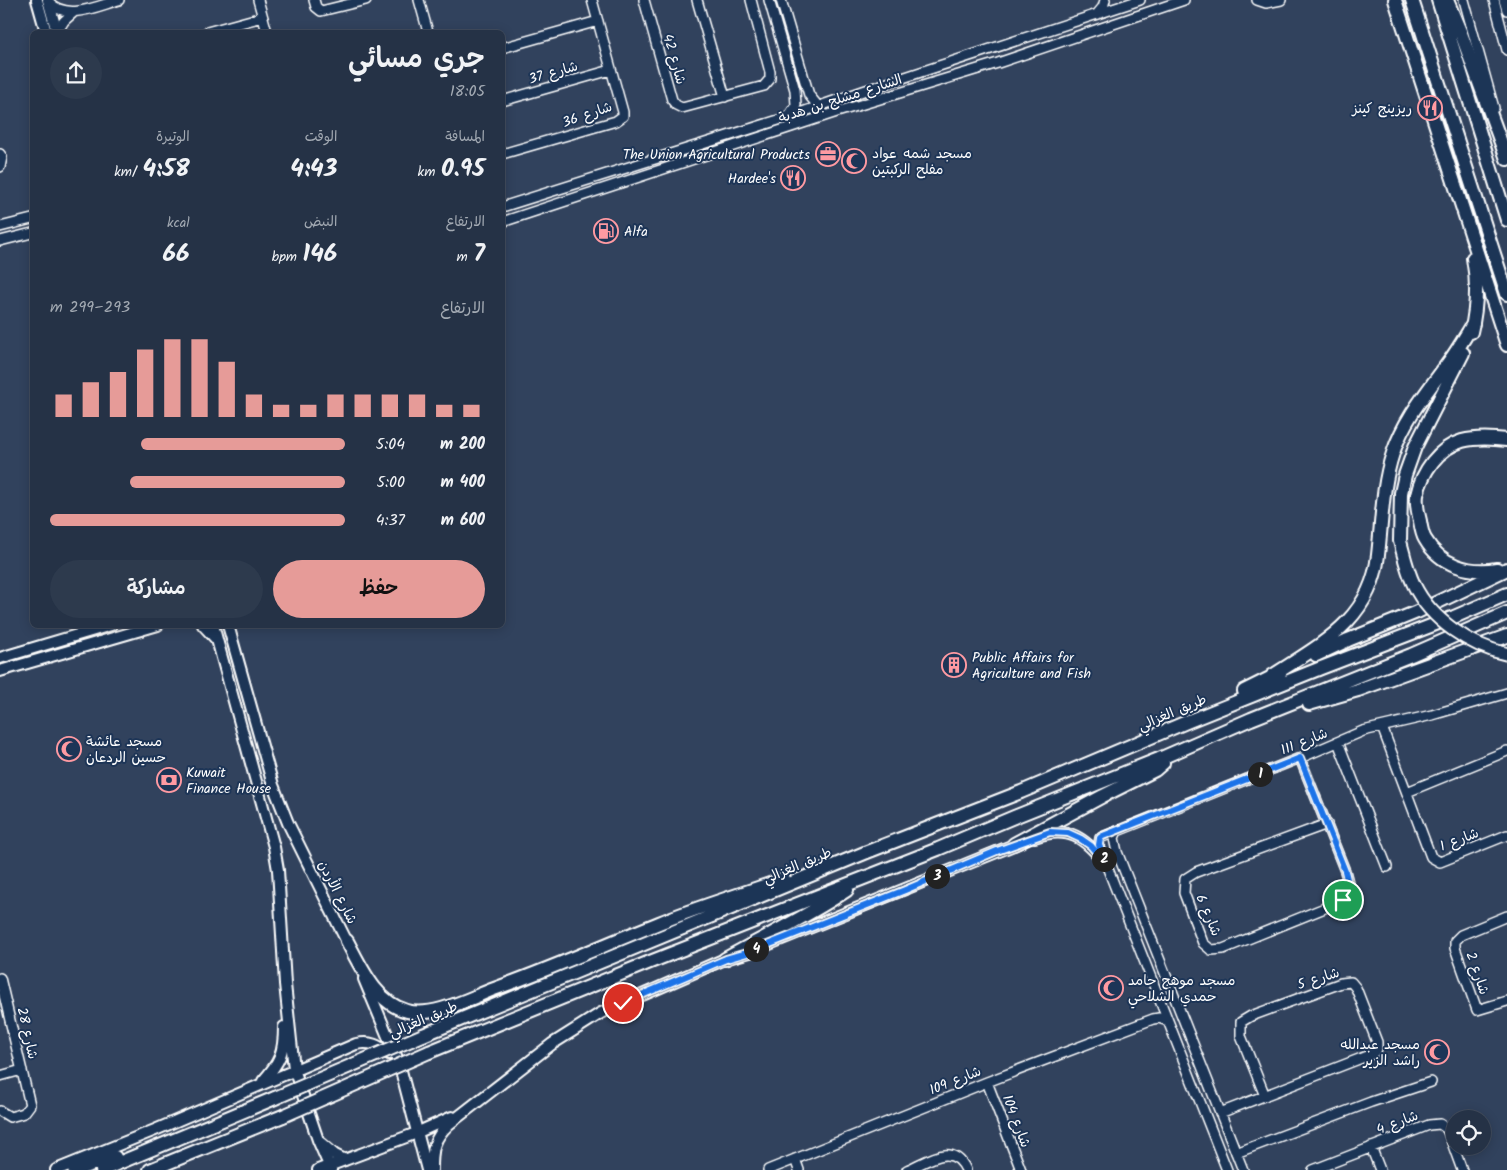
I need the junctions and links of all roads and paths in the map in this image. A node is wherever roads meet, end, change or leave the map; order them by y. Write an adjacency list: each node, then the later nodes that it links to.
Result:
1 (37, 0): 35 (main road)
2 (48, 0): 31 (street); 36 (main road)
3 (119, 0): 28 (street)
4 (258, 0): 33 (street)
5 (314, 0): 6 (street)
6 (366, 0)
7 (419, 0): 40 (street)
8 (592, 0): 34 (street, شارع 36)
9 (644, 0): 47 (street, شارع 42)
10 (697, 0): 47 (street)
11 (751, 0): 47 (street, شارع 42)
12 (769, 0): 52 (street)
13 (781, 0): 51 (street)
14 (1104, 0): 32 (street)
15 (1113, 0): 29 (street)
16 (1140, 0): 29 (street, الشارع مشلح بن هدبة)
17 (1184, 0): 48 (street, الشارع مشلح بن هدبة)
18 (1257, 0): 19 (street)
19 (1280, 0)
20 (1389, 0): 41 (street)
21 (1395, 0): 41 (highway)
22 (1412, 0): 66 (highway)
23 (1438, 0): 60 (highway)
24 (1447, 0): 55 (highway)
25 (1464, 0): 55 (street)
26 (1494, 0): 43 (street)
27 (1504, 0): 30 (street)
28 (97, 3): 31 (street)
29 (1122, 6): 32 (street, الشارع مشلح بن هدبة)
30 (1507, 10)
31 (74, 12): 37 (street)
32 (1098, 13): 45 (street, الشارع مشلح بن هدبة)
33 (262, 17): 38 (street); 39 (street)
34 (598, 21): 42 (street); 44 (street, شارع 36)
35 (45, 30)
36 (56, 30)
37 (58, 30)
38 (217, 30)
39 (266, 30)
40 (427, 30)
41 (1406, 34): 57 (highway)
42 (505, 47)
43 (1507, 50)
44 (611, 70): 49 (street, شارع 37); 53 (street, شارع 36)
45 (886, 84): 46 (street, الشارع مشلح بن هدبة); 48 (street)
46 (863, 91): 50 (street); 51 (street, الشارع مشلح بن هدبة)
47 (724, 97)
48 (888, 97): 50 (street, الشارع مشلح بن هدبة)
49 (505, 100)
50 (868, 104): 61 (street, الشارع مشلح بن هدبة)
51 (818, 106): 52 (street, الشارع مشلح بن هدبة)
52 (788, 117): 58 (street, الشارع مشلح بن هدبة)
53 (505, 153)
54 (0, 154): 56 (street)
55 (1507, 159)
56 (0, 167)
57 (1459, 197): 65 (highway); 67 (highway)
58 (505, 206)
59 (30, 220): 62 (street)
60 (1507, 220)
61 (505, 221)
62 (0, 227)
63 (30, 234): 64 (street)
64 (0, 241)
65 (1485, 278): 68 (highway); 69 (highway)
66 (1507, 294)
67 (1473, 324): 83 (highway, bridge); 86 (highway)
68 (1507, 334)
69 (1507, 345)
70 (1507, 440): 71 (highway)
71 (1507, 569): 86 (highway)
72 (1507, 594): 90 (highway, طريق الغزالي)
73 (1507, 613): 89 (highway)
74 (102, 628): 84 (main road)
75 (118, 628): 81 (main road)
76 (148, 628): 81 (main road)
77 (205, 628): 82 (main road)
78 (214, 628): 82 (main road)
79 (229, 628): 92 (main road, شارع الأردن)
80 (1507, 636): 89 (highway)
81 (115, 638): 85 (main road)
82 (217, 640): 88 (main road)
83 (1507, 654)
84 (0, 658)
85 (0, 671)
86 (1272, 676): 90 (highway)
87 (1507, 693): 91 (street, شارع 111)
88 (237, 710): 92 (main road); 112 (main road)
89 (1251, 720): 95 (highway)
90 (1190, 721): 102 (highway, طريق الغزالي)
91 (1382, 727): 93 (street, شارع 111); 97 (street, شارع 1)
92 (261, 742): 109 (main road, شارع الأردن)
93 (1338, 742): 96 (street, شارع 111); 104 (street)
94 (1507, 751): 97 (street)
95 (1177, 752): 101 (highway); 105 (highway)
96 (1300, 758): 98 (street, شارع 6); 99 (street, شارع 111)
97 (1407, 792): 100 (street, شارع 1)
98 (1327, 824): 98 (street, شارع 6)
99 (1117, 831): 103 (street, شارع 111); 106 (street)
100 (1507, 835)
101 (1014, 844): 103 (main road); 110 (main road)
102 (867, 852): 109 (highway); 130 (highway, طريق الغزالي, bridge)
103 (1106, 864): 107 (street)
104 (1387, 867)
105 (864, 878): 110 (highway); 142 (highway, bridge)
106 (1131, 887): 107 (street); 129 (street)
107 (1117, 892): 115 (street)
108 (1507, 916): 113 (street, شارع 2)
109 (347, 941): 118 (main road, شارع الأردن)
110 (726, 959): 127 (main road)
111 (0, 978): 114 (street, شارع 28)
112 (285, 984): 119 (main road); 124 (main road)
113 (1507, 1001)
114 (3, 1003): 120 (street, شارع 28)
115 (1162, 1005): 116 (street); 117 (street)
116 (1153, 1019): 117 (street, شارع 109); 122 (street, شارع 109)
117 (1168, 1020): 150 (street)
118 (399, 1063): 119 (main road); 128 (main road, شارع الأردن)
119 (294, 1069): 124 (main road); 132 (main road)
120 (22, 1070): 121 (street, شارع 28); 126 (street, شارع 28)
121 (0, 1076)
122 (987, 1082): 136 (street, شارع 109); 149 (street, شارع 104)
123 (1432, 1082): 135 (street)
124 (248, 1090): 139 (main road)
125 (1265, 1096): 125 (street, شارع 5); 129 (street, شارع 5)
126 (0, 1111)
127 (466, 1111): 131 (main road); 144 (main road)
128 (412, 1112): 131 (main road, شارع الأردن); 133 (main road)
129 (1220, 1113): 135 (street)
130 (214, 1124): 140 (highway); 141 (highway, طريق الغزالي)
131 (418, 1132): 133 (main road); 143 (main road, شارع الأردن)
132 (318, 1140): 137 (main road); 138 (main road)
133 (380, 1147): 137 (main road)
134 (1371, 1147): 152 (street, شارع 4); 153 (street, شارع 4); 154 (street, شارع 4)
135 (1236, 1153): 151 (street)
136 (795, 1159): 145 (street, شارع 109); 146 (street)
137 (345, 1160): 138 (main road)
138 (326, 1169)
139 (56, 1170)
140 (74, 1170)
141 (102, 1170)
142 (150, 1170)
143 (427, 1170)
144 (432, 1170)
145 (768, 1170)
146 (799, 1170)
147 (907, 1170): 148 (street)
148 (966, 1170)
149 (1021, 1170)
150 (1227, 1170)
151 (1243, 1170)
152 (1313, 1170)
153 (1380, 1170)
154 (1462, 1170)

